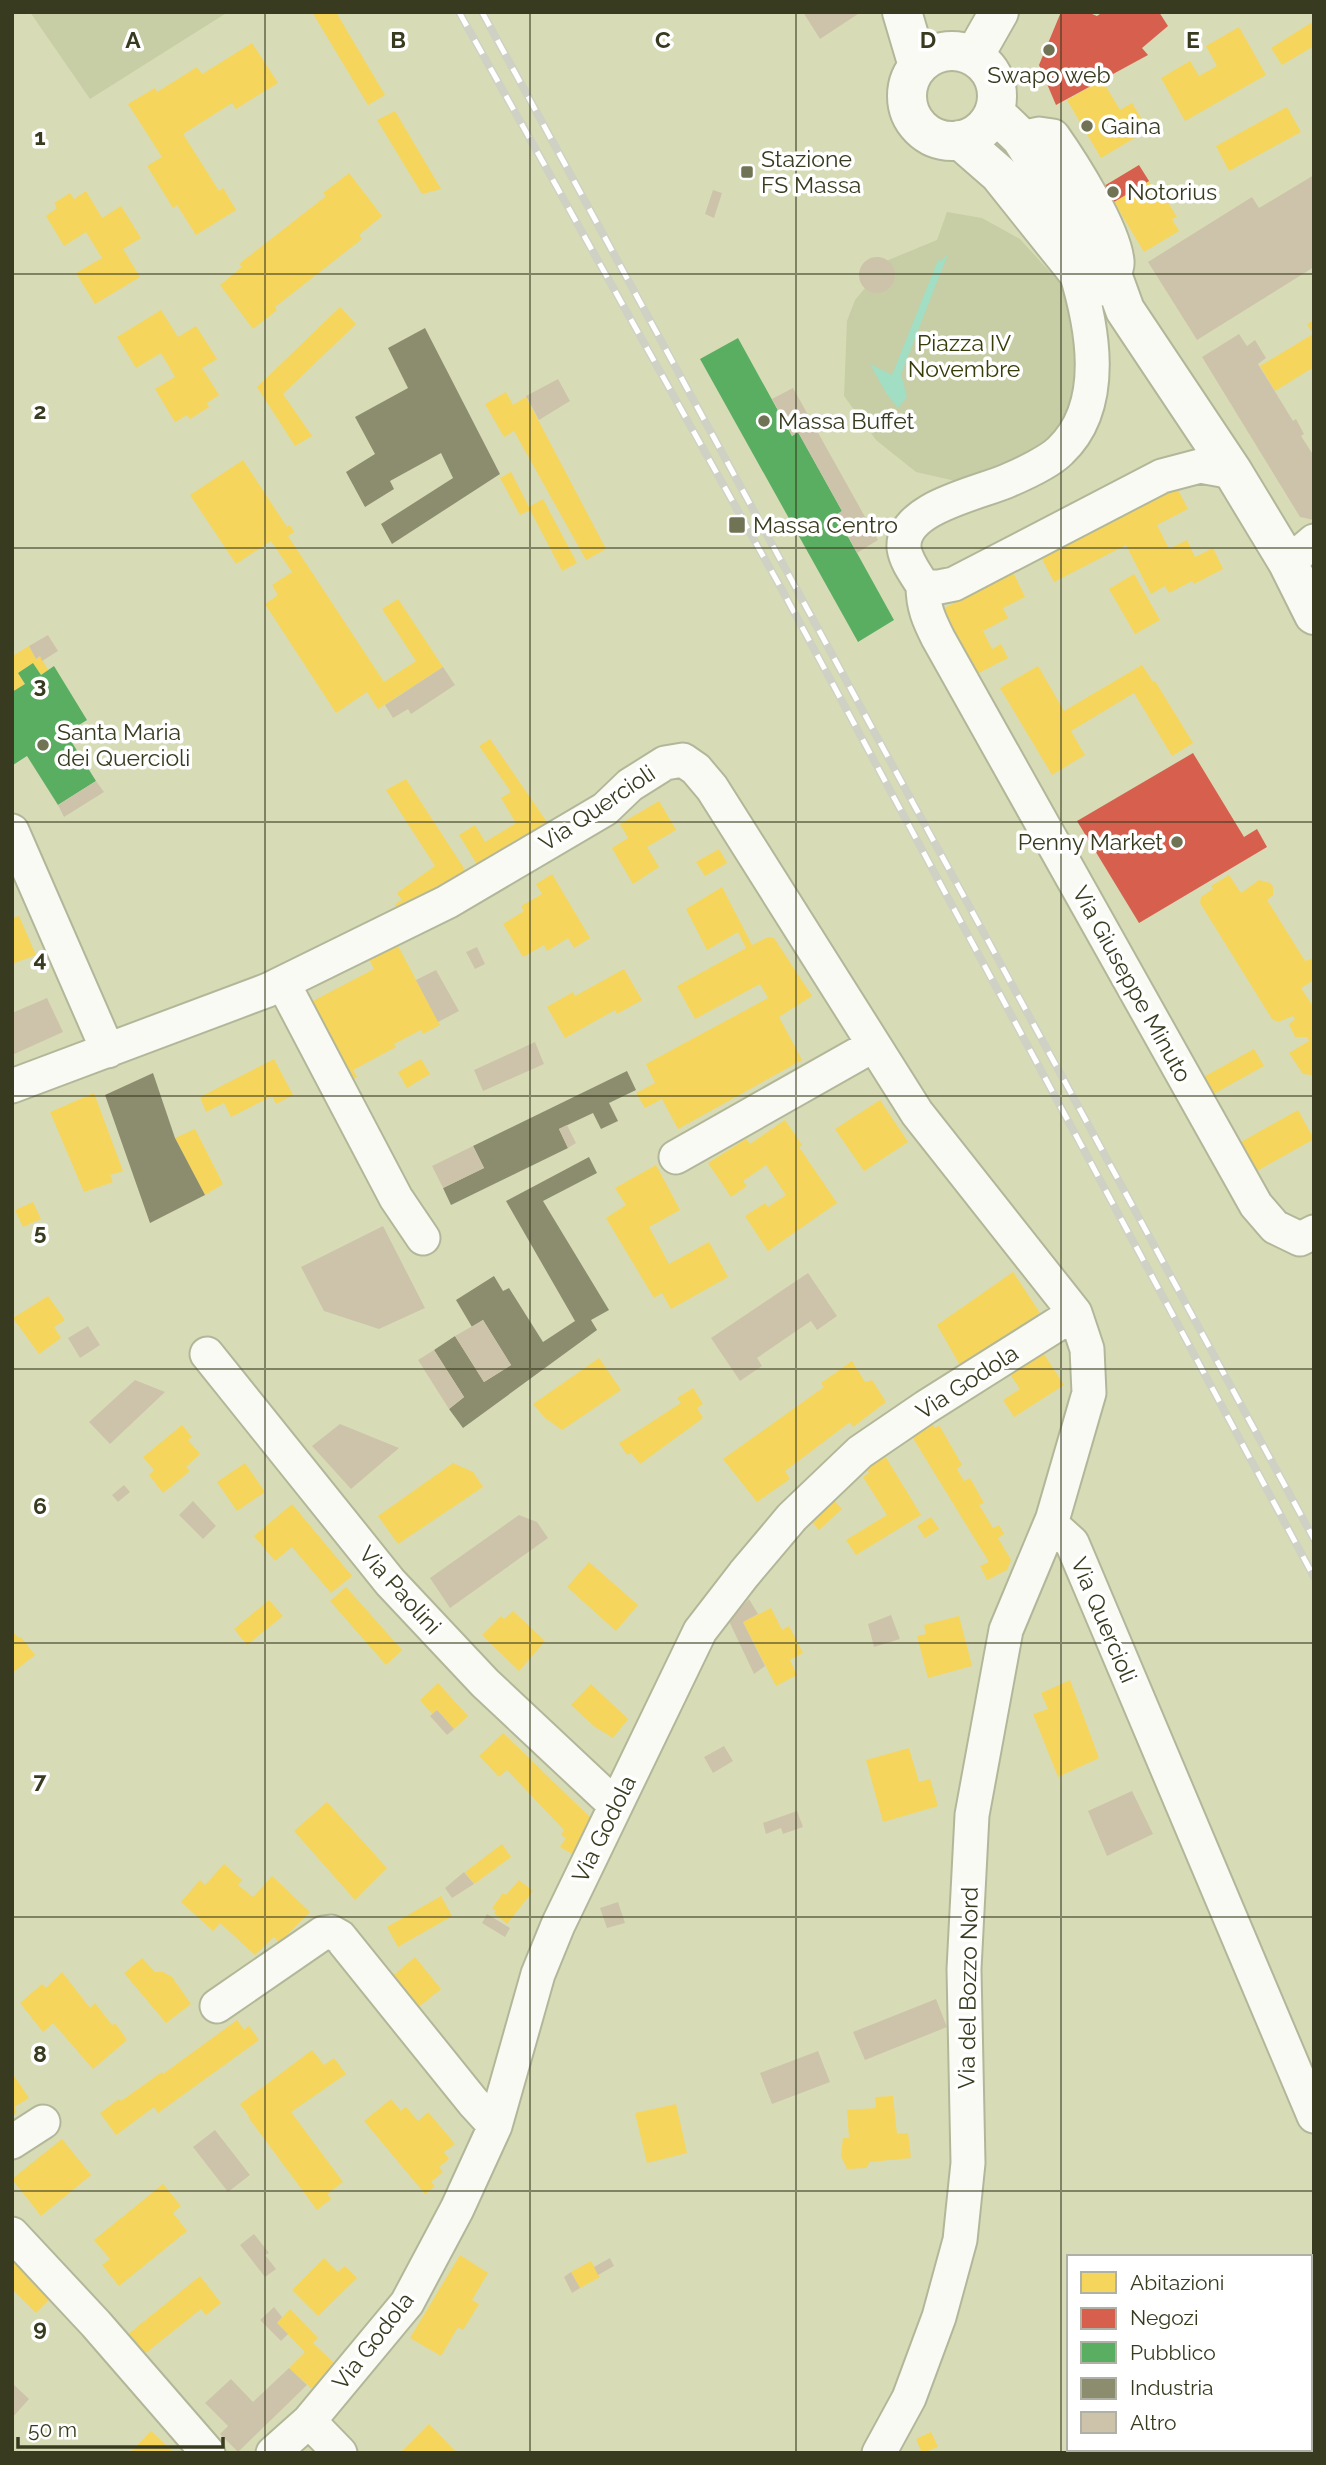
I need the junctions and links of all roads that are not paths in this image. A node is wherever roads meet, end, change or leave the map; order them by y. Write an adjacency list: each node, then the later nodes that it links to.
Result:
1 (902, 12): 4 (main road)
2 (999, 12): 3 (main road)
3 (974, 56): 4 (main road); 5 (main road)
4 (919, 66): 6 (main road)
5 (995, 112): 6 (main road); 8 (main road)
6 (960, 140): 7 (main road)
7 (1075, 269): 8 (main road); 11 (street, Via Giuseppe Minuto)
8 (1119, 294): 9 (main road)
9 (1233, 472): 10 (main road); 11 (street)
10 (1301, 552): 12 (main road)
11 (923, 586): 19 (street, Via Giuseppe Minuto)
12 (1314, 615)
13 (12, 831): 16 (street)
14 (283, 983): 15 (street, Via Quercioli); 16 (street, Via Quercioli); 20 (street)
15 (874, 1045): 18 (street); 21 (street, Via Quercioli)
16 (108, 1051): 17 (street, Via Quercioli)
17 (12, 1086)
18 (676, 1157)
19 (1307, 1235)
20 (423, 1238)
21 (1075, 1312): 23 (street, Via Quercioli); 24 (street, Via Godola)
22 (207, 1354): 24 (street, Via Paolini)
23 (1052, 1520): 26 (street, Via Quercioli); 35 (street, Via del Bozzo Nord)
24 (615, 1805): 28 (street, Via Godola)
25 (217, 2007): 28 (street)
26 (1314, 2116)
27 (43, 2122): 29 (street)
28 (495, 2126): 31 (street, Via Godola)
29 (12, 2142)
30 (12, 2234): 32 (street)
31 (309, 2421): 33 (street, Via Godola); 34 (street)
32 (208, 2453)
33 (274, 2453)
34 (340, 2453)
35 (879, 2453)

